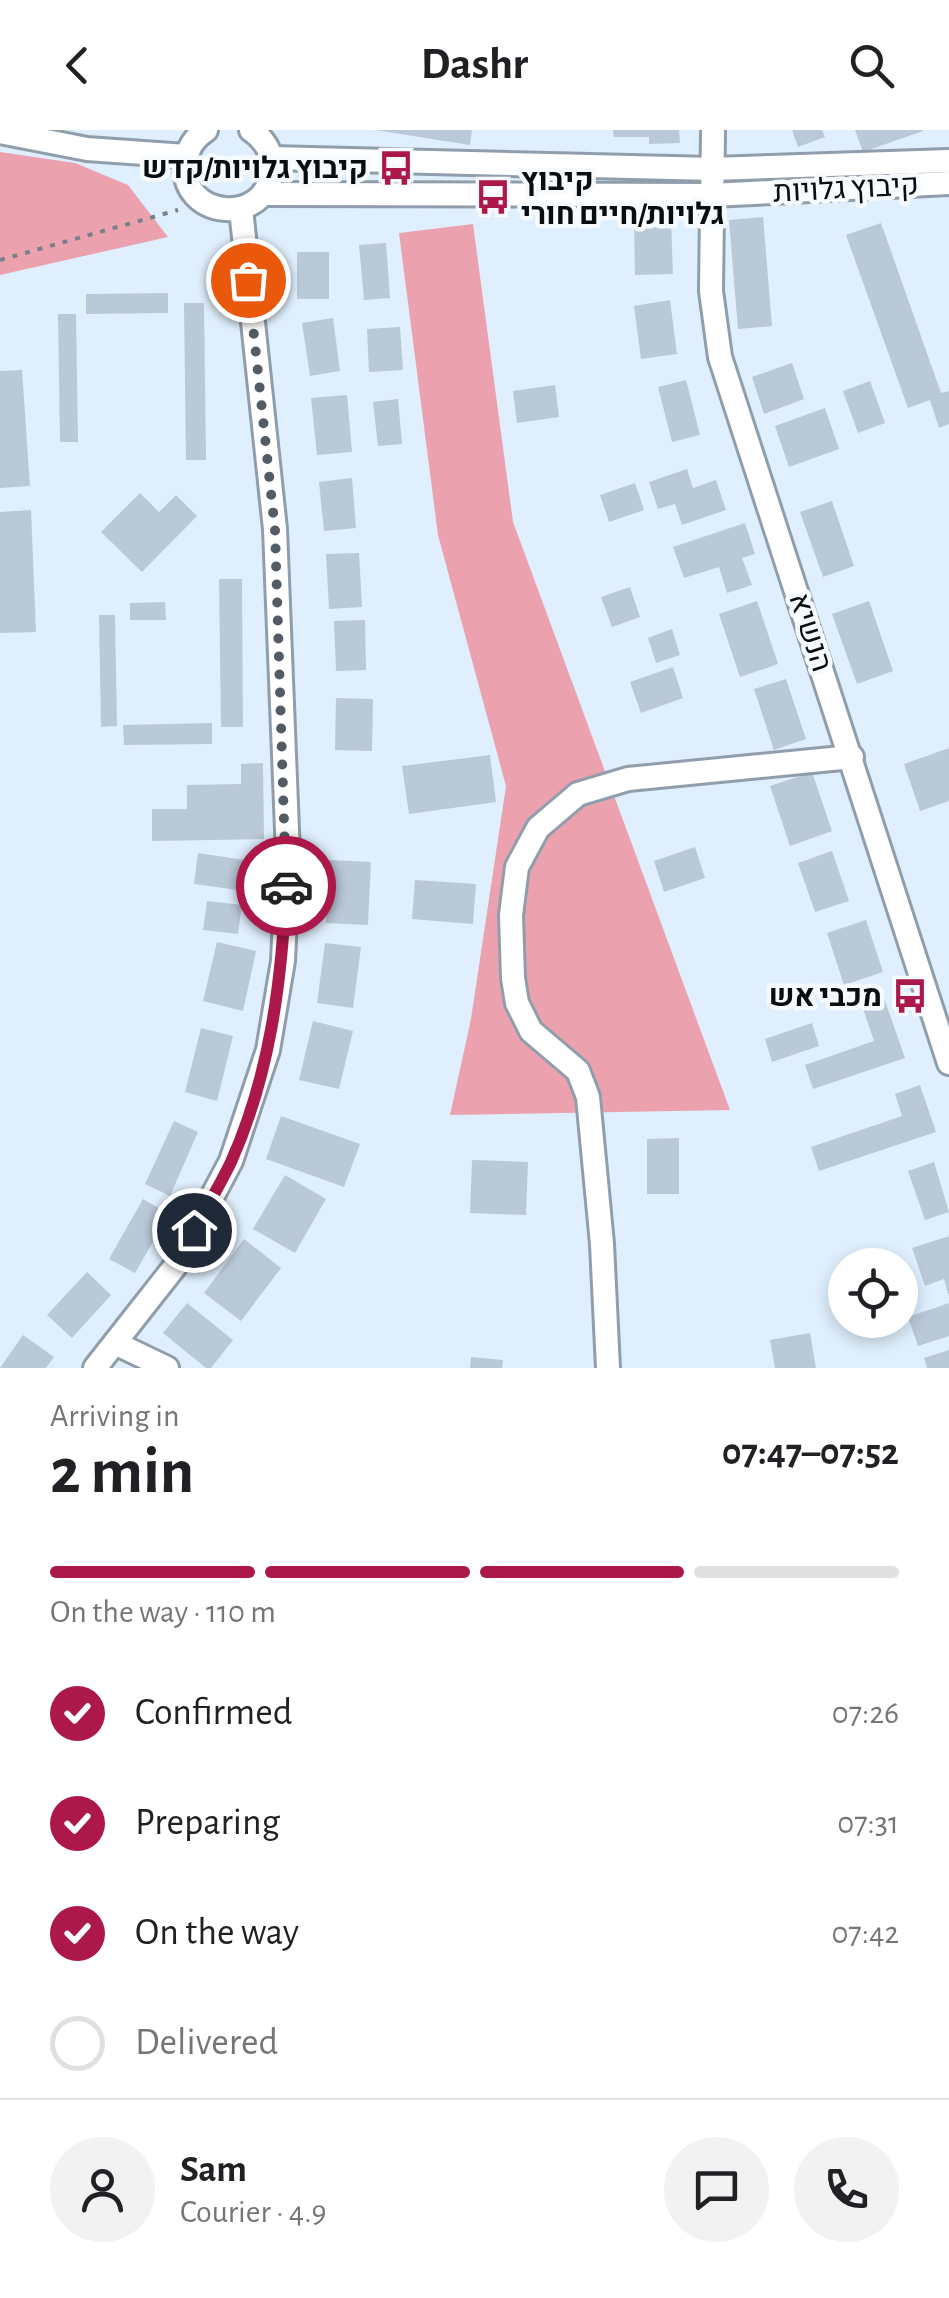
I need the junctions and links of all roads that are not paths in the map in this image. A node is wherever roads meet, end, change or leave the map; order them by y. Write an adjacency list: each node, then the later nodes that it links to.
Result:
1 (206, 130): 5 (street)
2 (250, 130): 6 (street)
3 (713, 130): 8 (street, הנשיא)
4 (0, 132): 5 (street)
5 (186, 156): 12 (street)
6 (271, 158): 8 (street, קיבוץ גלויות); 10 (street)
7 (949, 161): 8 (street, קיבוץ גלויות)
8 (712, 169): 11 (street, הנשיא)
9 (949, 183): 11 (street, קיבוץ גלויות)
10 (263, 194): 11 (street, קיבוץ גלויות); 12 (street)
11 (712, 195): 13 (street, הנשיא)
12 (241, 209): 15 (street)
13 (852, 756): 14 (street, הנשיא); 18 (street)
14 (949, 1063)
15 (114, 1343): 16 (street); 17 (street)
16 (95, 1368)
17 (167, 1368)
18 (608, 1368)

